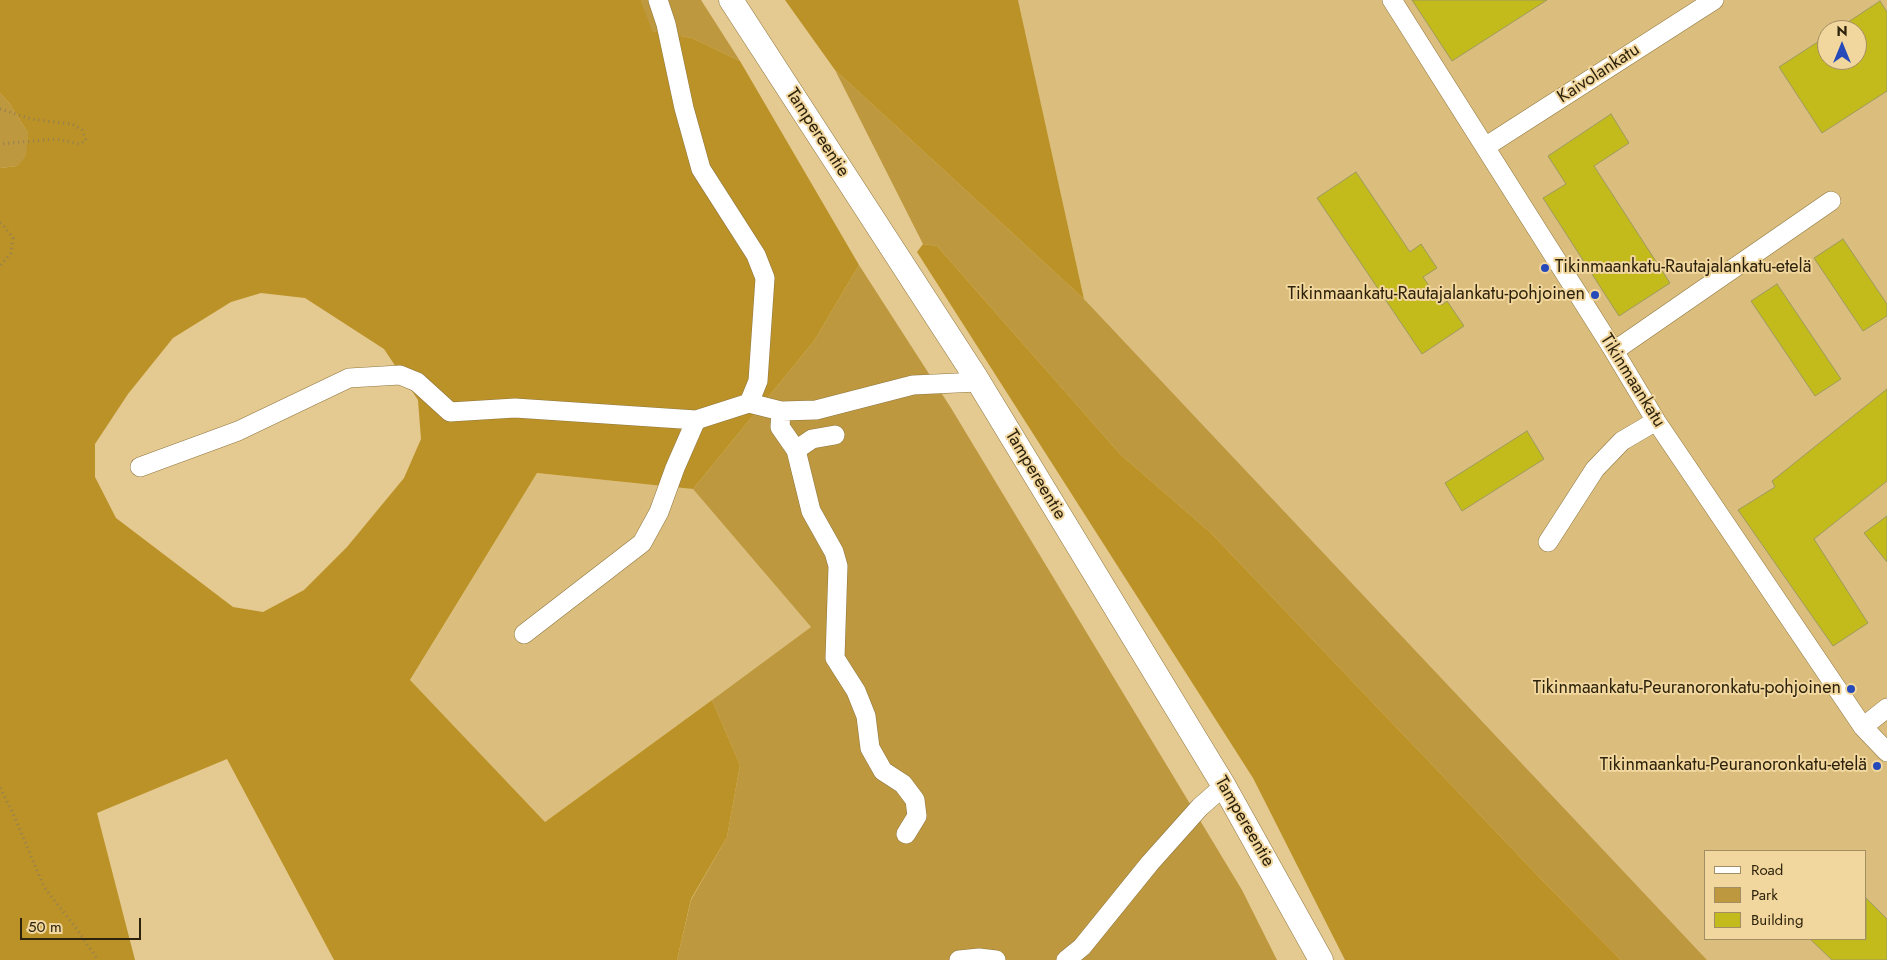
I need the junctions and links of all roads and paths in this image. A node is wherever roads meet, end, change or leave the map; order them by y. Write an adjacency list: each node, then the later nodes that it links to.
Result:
1 (658, 0): 13 (street)
2 (731, 0): 12 (main road, Tampereentie)
3 (1392, 0): 7 (street, Tikinmaankatu)
4 (1714, 0): 7 (street, Kaivolankatu)
5 (0, 109): 6 (path)
6 (0, 144)
7 (1485, 148): 11 (street, Tikinmaankatu)
8 (1831, 201): 11 (street)
9 (0, 223): 10 (path)
10 (0, 266)
11 (1614, 351): 16 (street, Tikinmaankatu)
12 (978, 382): 14 (street); 25 (main road, Tampereentie)
13 (749, 403): 14 (street); 15 (street)
14 (781, 411): 18 (street)
15 (696, 420): 19 (street); 21 (street)
16 (1656, 421): 20 (street); 23 (street, Tikinmaankatu)
17 (835, 435): 18 (street)
18 (796, 450): 27 (street)
19 (140, 467)
20 (1548, 542)
21 (524, 634)
22 (1887, 708): 23 (street)
23 (1863, 727): 24 (street, Tikinmaankatu)
24 (1887, 752)
25 (1224, 786): 31 (street); 32 (main road, Tampereentie)
26 (0, 788): 28 (path)
27 (906, 834)
28 (98, 960)
29 (958, 960): 30 (street)
30 (996, 960)
31 (1066, 960)
32 (1321, 960)

